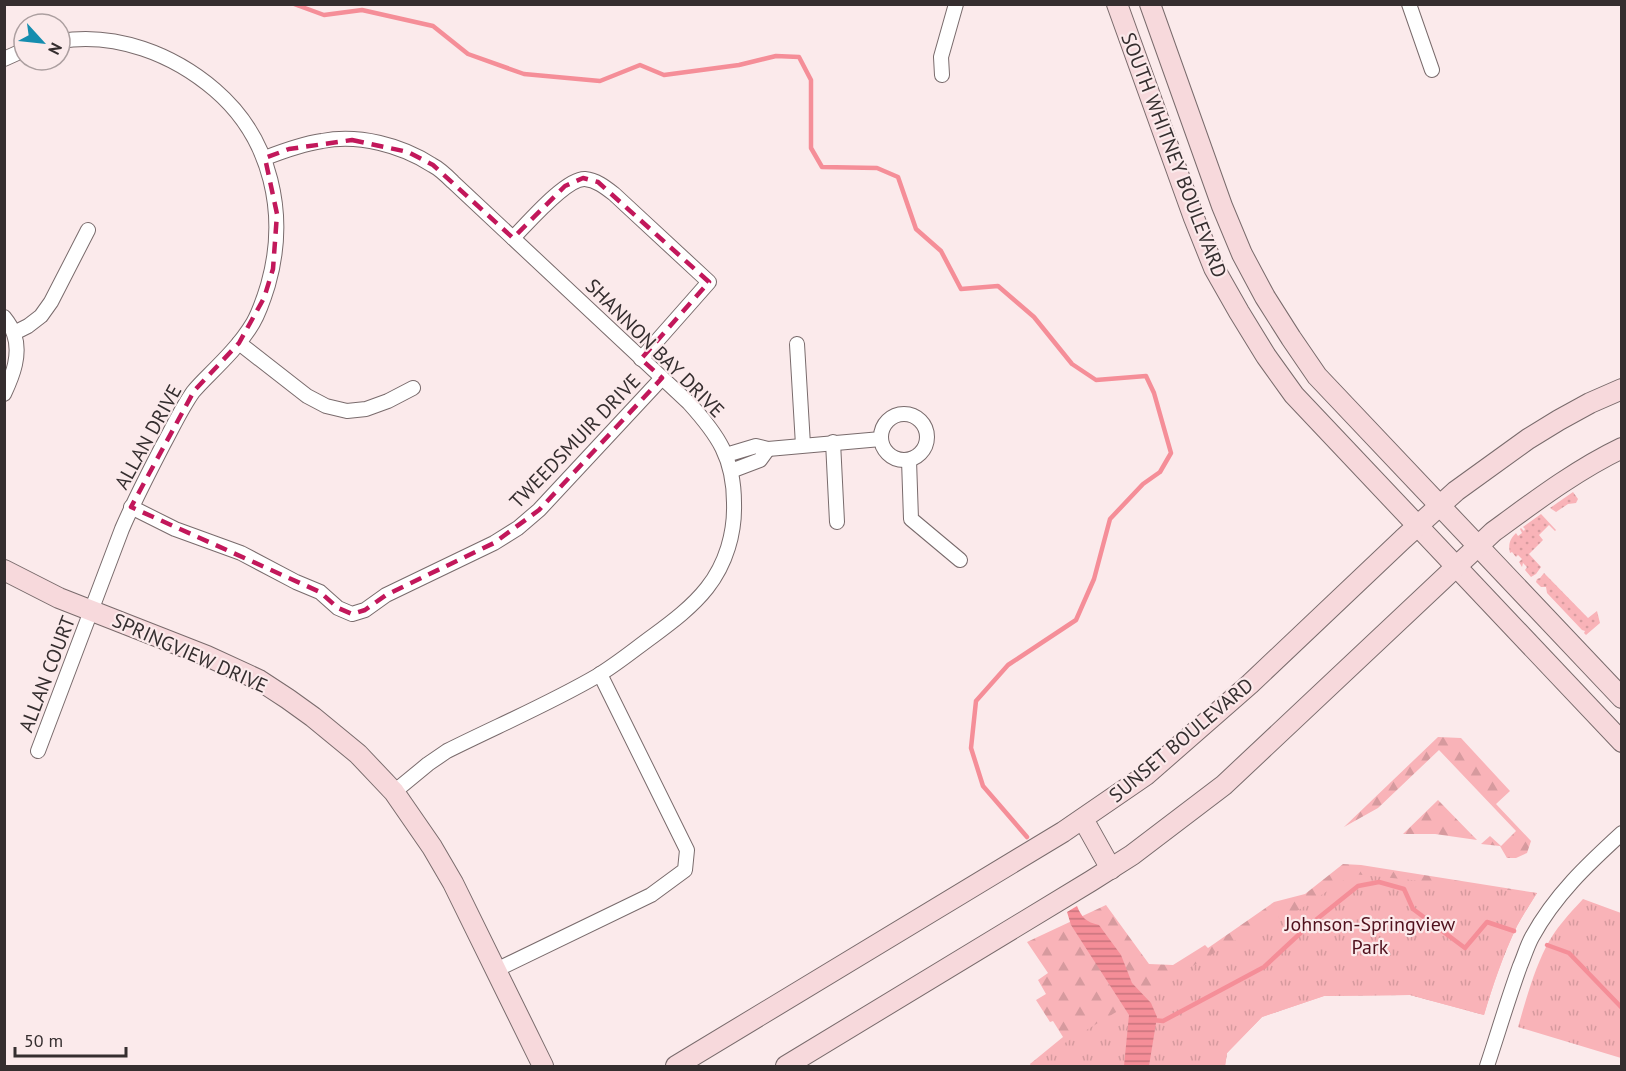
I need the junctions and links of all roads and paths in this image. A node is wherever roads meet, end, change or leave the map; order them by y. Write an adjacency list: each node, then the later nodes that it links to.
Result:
1 (956, 4): 7 (street)
2 (1117, 4): 31 (street, SOUTH WHITNEY BOULEVARD)
3 (1150, 4): 28 (street, SOUTH WHITNEY BOULEVARD)
4 (1408, 4): 6 (street)
5 (72, 39): 8 (street, ALLAN DRIVE)
6 (1432, 70)
7 (942, 75)
8 (265, 158): 10 (street, SHANNON BAY DRIVE); 13 (street, ALLAN DRIVE)
9 (88, 230): 12 (street)
10 (513, 238): 15 (street, SHANNON BAY DRIVE); 15 (street)
11 (4, 317): 12 (street)
12 (14, 333): 19 (street)
13 (239, 343): 17 (street); 29 (street, ALLAN DRIVE)
14 (797, 344): 22 (street)
15 (642, 359): 16 (street, SHANNON BAY DRIVE)
16 (662, 378): 25 (street, SHANNON BAY DRIVE); 29 (street, TWEEDSMUIR DRIVE)
17 (412, 388)
18 (1622, 389): 28 (street, SUNSET BOULEVARD)
19 (4, 394)
20 (881, 439): 21 (street); 26 (street); 26 (street)
21 (833, 442): 22 (street); 30 (street)
22 (803, 445): 24 (street)
23 (1622, 448): 32 (street)
24 (768, 449): 25 (street); 27 (street)
25 (726, 455): 27 (street, SHANNON BAY DRIVE)
26 (909, 460): 33 (street)
27 (730, 471): 37 (street, SHANNON BAY DRIVE)
28 (1440, 505): 31 (street, SUNSET BOULEVARD); 32 (street, SOUTH WHITNEY BOULEVARD)
29 (131, 507): 36 (street, ALLAN DRIVE)
30 (837, 522)
31 (1417, 526): 34 (street, SOUTH WHITNEY BOULEVARD); 42 (street, SUNSET BOULEVARD)
32 (1478, 546): 34 (street); 38 (street, SOUTH WHITNEY BOULEVARD)
33 (960, 560)
34 (1456, 566): 39 (street, SOUTH WHITNEY BOULEVARD); 44 (street)
35 (4, 570): 36 (street, SPRINGVIEW DRIVE)
36 (92, 611): 40 (street, ALLAN COURT); 41 (street, SPRINGVIEW DRIVE)
37 (600, 674): 41 (street, SHANNON BAY DRIVE); 45 (street)
38 (1622, 698)
39 (1622, 742)
40 (38, 751)
41 (394, 792): 45 (street, SPRINGVIEW DRIVE)
42 (1083, 819): 44 (street); 47 (street, SUNSET BOULEVARD)
43 (1622, 833): 49 (street)
44 (1111, 868): 48 (street)
45 (496, 970): 46 (street, SPRINGVIEW DRIVE)
46 (543, 1066)
47 (676, 1066)
48 (786, 1066)
49 (1487, 1066)

